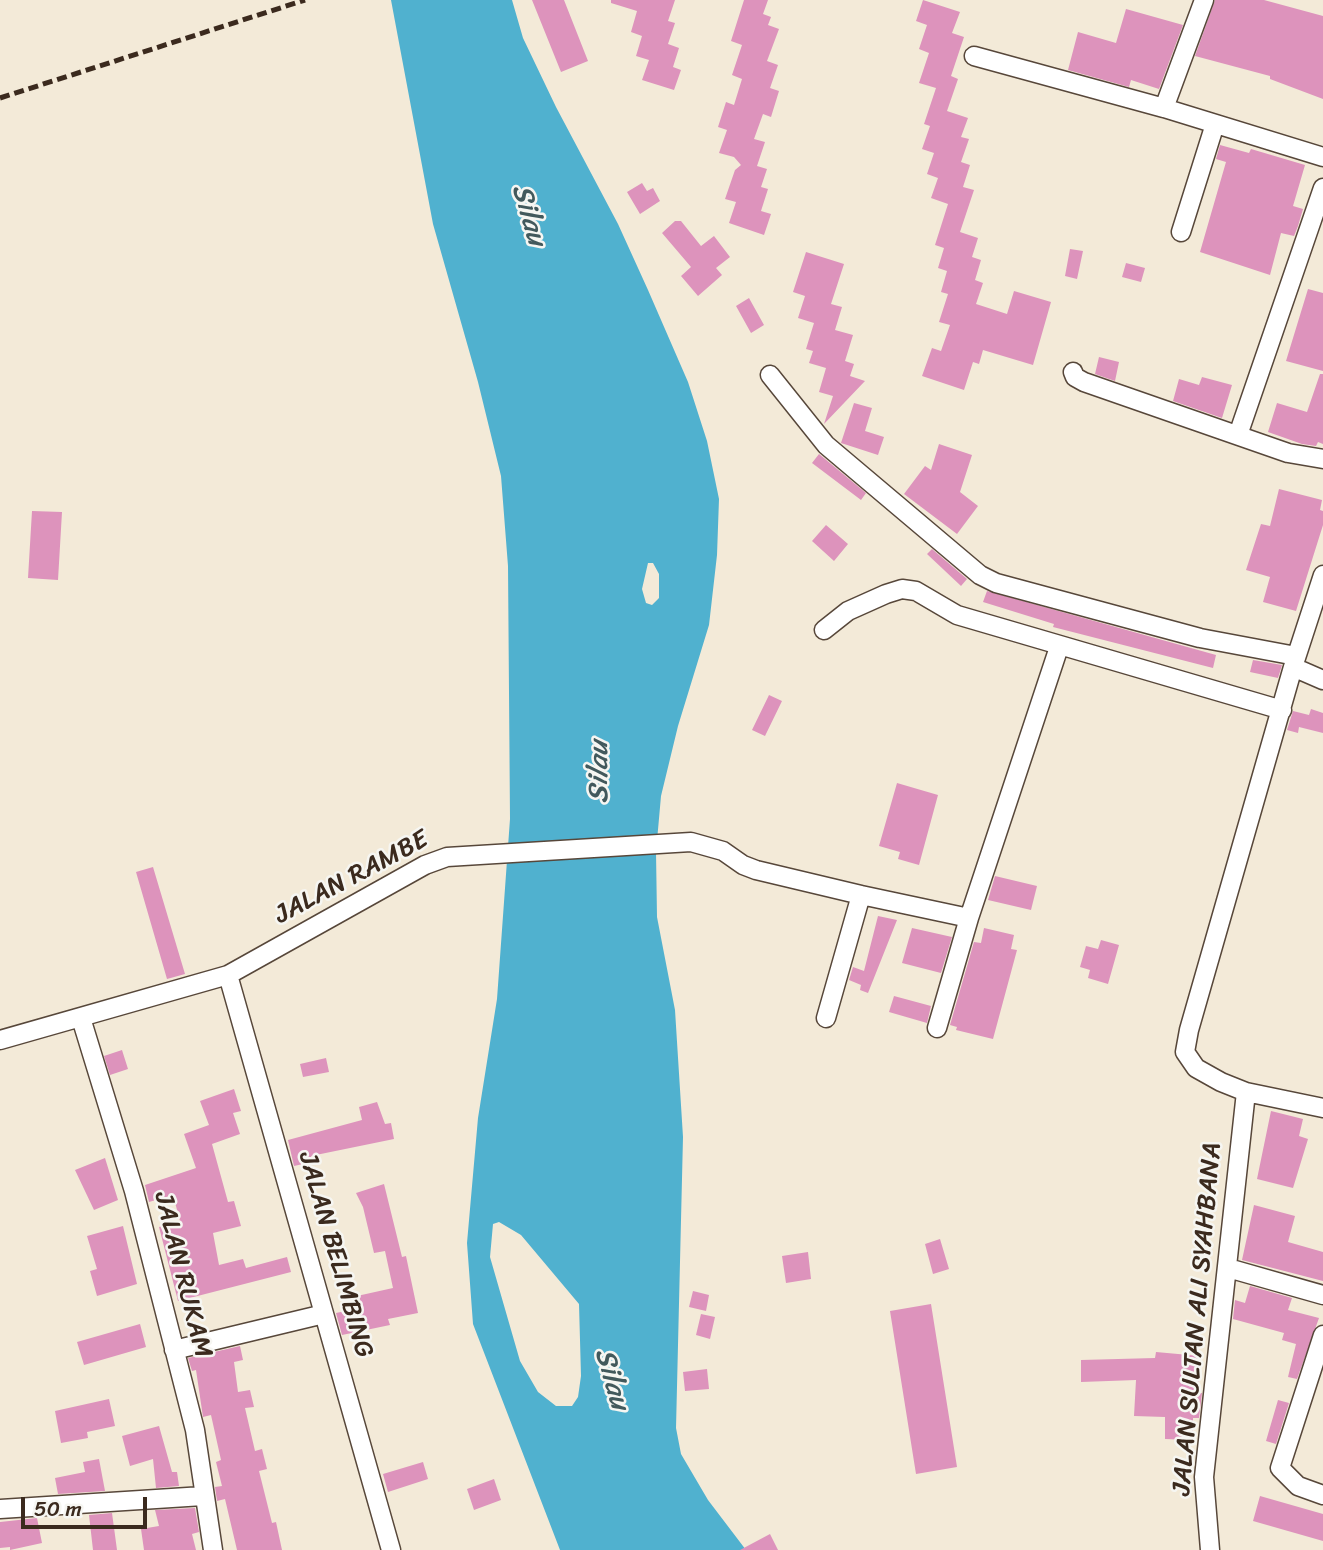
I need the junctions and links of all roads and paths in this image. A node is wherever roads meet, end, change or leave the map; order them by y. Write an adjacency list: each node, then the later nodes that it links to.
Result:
1 (1204, 0): 3 (street)
2 (974, 56): 3 (street)
3 (1164, 108): 4 (street)
4 (1215, 124): 5 (street); 7 (street)
5 (1323, 157)
6 (1323, 188): 10 (street)
7 (1181, 232)
8 (1073, 372): 10 (street)
9 (770, 375): 15 (street)
10 (1237, 435): 11 (street)
11 (1323, 459)
12 (1323, 575): 15 (street)
13 (824, 631): 14 (street)
14 (1059, 647): 17 (street); 19 (street)
15 (1295, 661): 16 (street); 17 (street)
16 (1323, 680)
17 (1282, 710): 25 (street)
18 (861, 895): 19 (street, JALAN RAMBE); 20 (street, JALAN RAMBE); 22 (street)
19 (970, 918): 23 (street)
20 (228, 975): 21 (street, JALAN RAMBE); 29 (street, JALAN BELIMBING)
21 (81, 1017): 24 (street, JALAN RAMBE); 31 (street, JALAN RUKAM)
22 (826, 1018)
23 (937, 1028)
24 (0, 1040)
25 (1246, 1092): 26 (street); 27 (street, JALAN SULTAN ALI SYAHBANA)
26 (1323, 1108)
27 (1228, 1268): 28 (street); 37 (street, JALAN SULTAN ALI SYAHBANA)
28 (1323, 1295)
29 (324, 1314): 31 (street); 36 (street, JALAN BELIMBING)
30 (1323, 1335): 32 (street)
31 (174, 1350): 33 (street, JALAN RUKAM)
32 (1323, 1495)
33 (203, 1496): 34 (street); 35 (street, JALAN RUKAM)
34 (0, 1510)
35 (213, 1550)
36 (391, 1550)
37 (1210, 1550)

